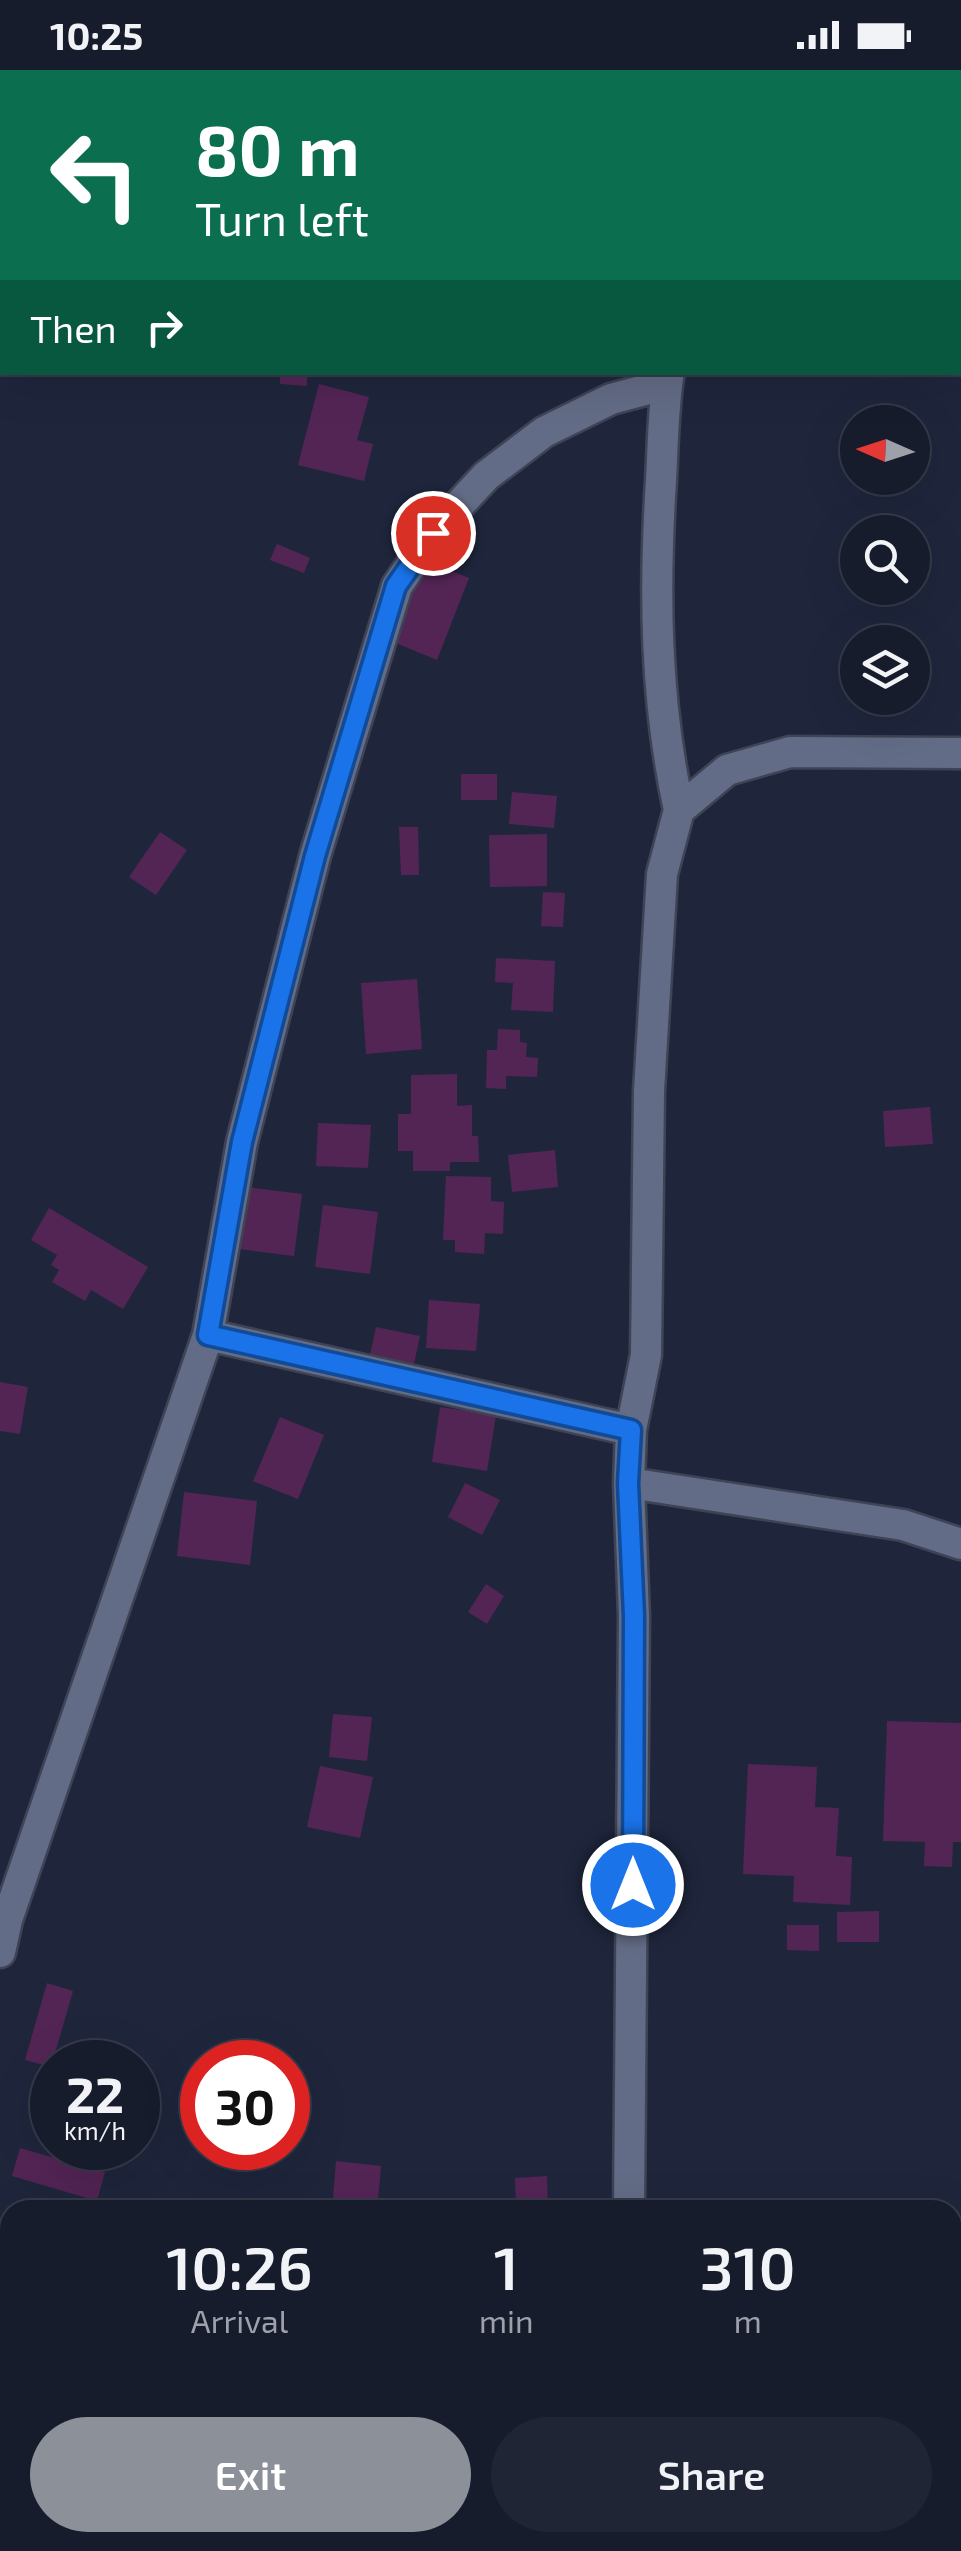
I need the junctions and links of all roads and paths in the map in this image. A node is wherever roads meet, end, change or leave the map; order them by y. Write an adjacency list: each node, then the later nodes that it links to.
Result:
1 (668, 378): 3 (street); 4 (street)
2 (961, 753): 3 (street)
3 (679, 810): 5 (street)
4 (208, 1335): 5 (street); 8 (street)
5 (631, 1430): 6 (street)
6 (628, 1483): 7 (street); 9 (street)
7 (961, 1544)
8 (0, 1952)
9 (629, 2200)

